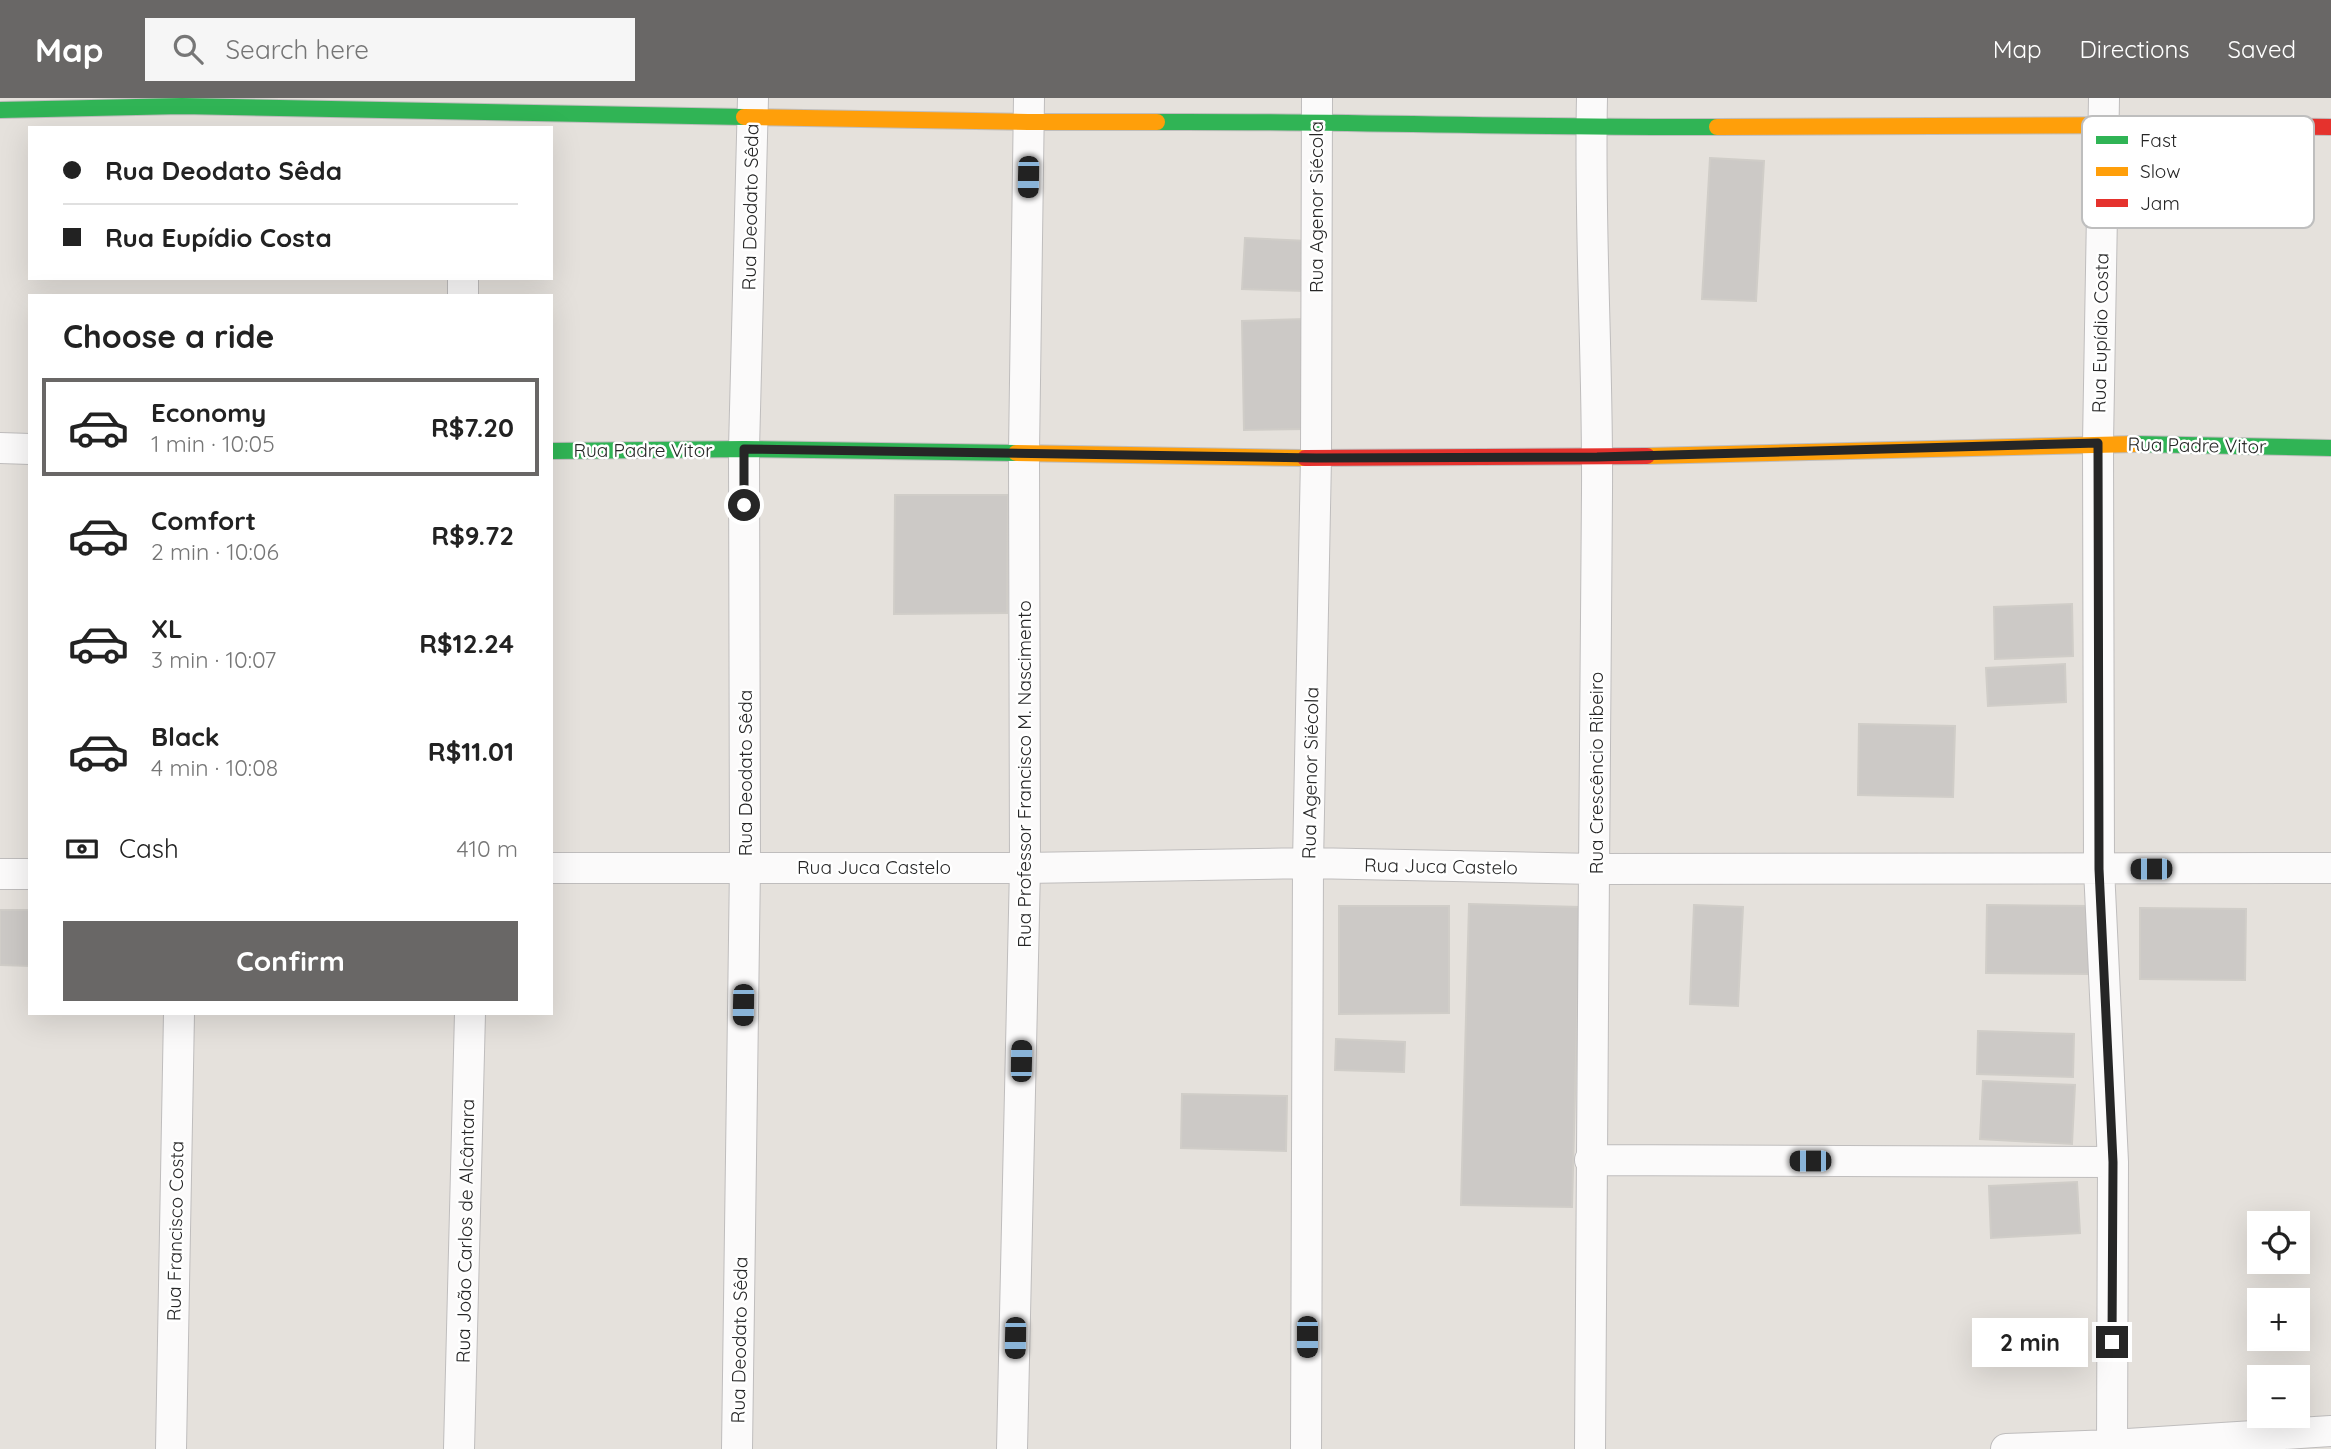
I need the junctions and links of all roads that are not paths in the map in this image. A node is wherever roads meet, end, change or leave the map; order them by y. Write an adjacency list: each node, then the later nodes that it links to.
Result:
1 (1592, 98): 10 (street, Rua Crescêncio Ribeiro)
2 (182, 102): 4 (main road); 8 (main road)
3 (752, 108): 5 (main road); 8 (main road); 15 (street, Rua Deodato Sêda)
4 (0, 110)
5 (1029, 110): 6 (main road); 18 (street, Rua Professor Francisco M. Nascimento)
6 (1317, 110): 10 (main road); 20 (street, Rua Agenor Siécola)
7 (2104, 111): 9 (main road); 10 (main road)
8 (463, 112)
9 (2175, 116)
10 (1591, 128): 19 (street, Rua Crescêncio Ribeiro)
11 (2102, 228): 12 (street, Rua Eupídio Costa)
12 (2098, 443): 16 (main road, Rua Padre Vitor); 19 (main road, Rua Padre Vitor); 27 (street, Rua Eupídio Costa)
13 (0, 448): 14 (street)
14 (28, 449)
15 (744, 449): 17 (main road, Rua Padre Vitor); 18 (main road, Rua Padre Vitor); 22 (street, Rua Deodato Sêda)
16 (2331, 449)
17 (553, 451)
18 (1024, 453): 20 (main road, Rua Padre Vitor); 23 (street, Rua Professor Francisco M. Nascimento)
19 (1597, 457): 20 (main road, Rua Padre Vitor); 26 (street, Rua Crescêncio Ribeiro)
20 (1316, 458): 21 (street, Rua Agenor Siécola)
21 (1308, 863): 23 (street, Rua Juca Castelo); 26 (street, Rua Juca Castelo); 40 (street, Rua Agenor Siécola)
22 (745, 866): 23 (street, Rua Juca Castelo); 24 (street, Rua Juca Castelo); 38 (street, Rua Deodato Sêda)
23 (1025, 867): 39 (street, Rua Professor Francisco M. Nascimento)
24 (553, 868)
25 (2331, 868): 27 (street, Rua Juca Castelo)
26 (1595, 869): 27 (street, Rua Juca Castelo); 32 (street, Rua Crescêncio Ribeiro)
27 (2099, 869): 33 (street, Rua Eupídio Costa)
28 (0, 874): 29 (street)
29 (28, 874)
30 (178, 1015): 36 (street, Rua Francisco Costa)
31 (470, 1015): 37 (street, Rua João Carlos de Alcântara)
32 (1590, 1160): 33 (street); 41 (street, Rua Crescêncio Ribeiro)
33 (2113, 1162): 35 (street, Rua Eupídio Costa)
34 (2331, 1431): 35 (street)
35 (2112, 1447): 42 (street)
36 (171, 1449)
37 (460, 1449)
38 (737, 1449)
39 (1013, 1449)
40 (1306, 1449)
41 (1590, 1449)
42 (2006, 1449)

